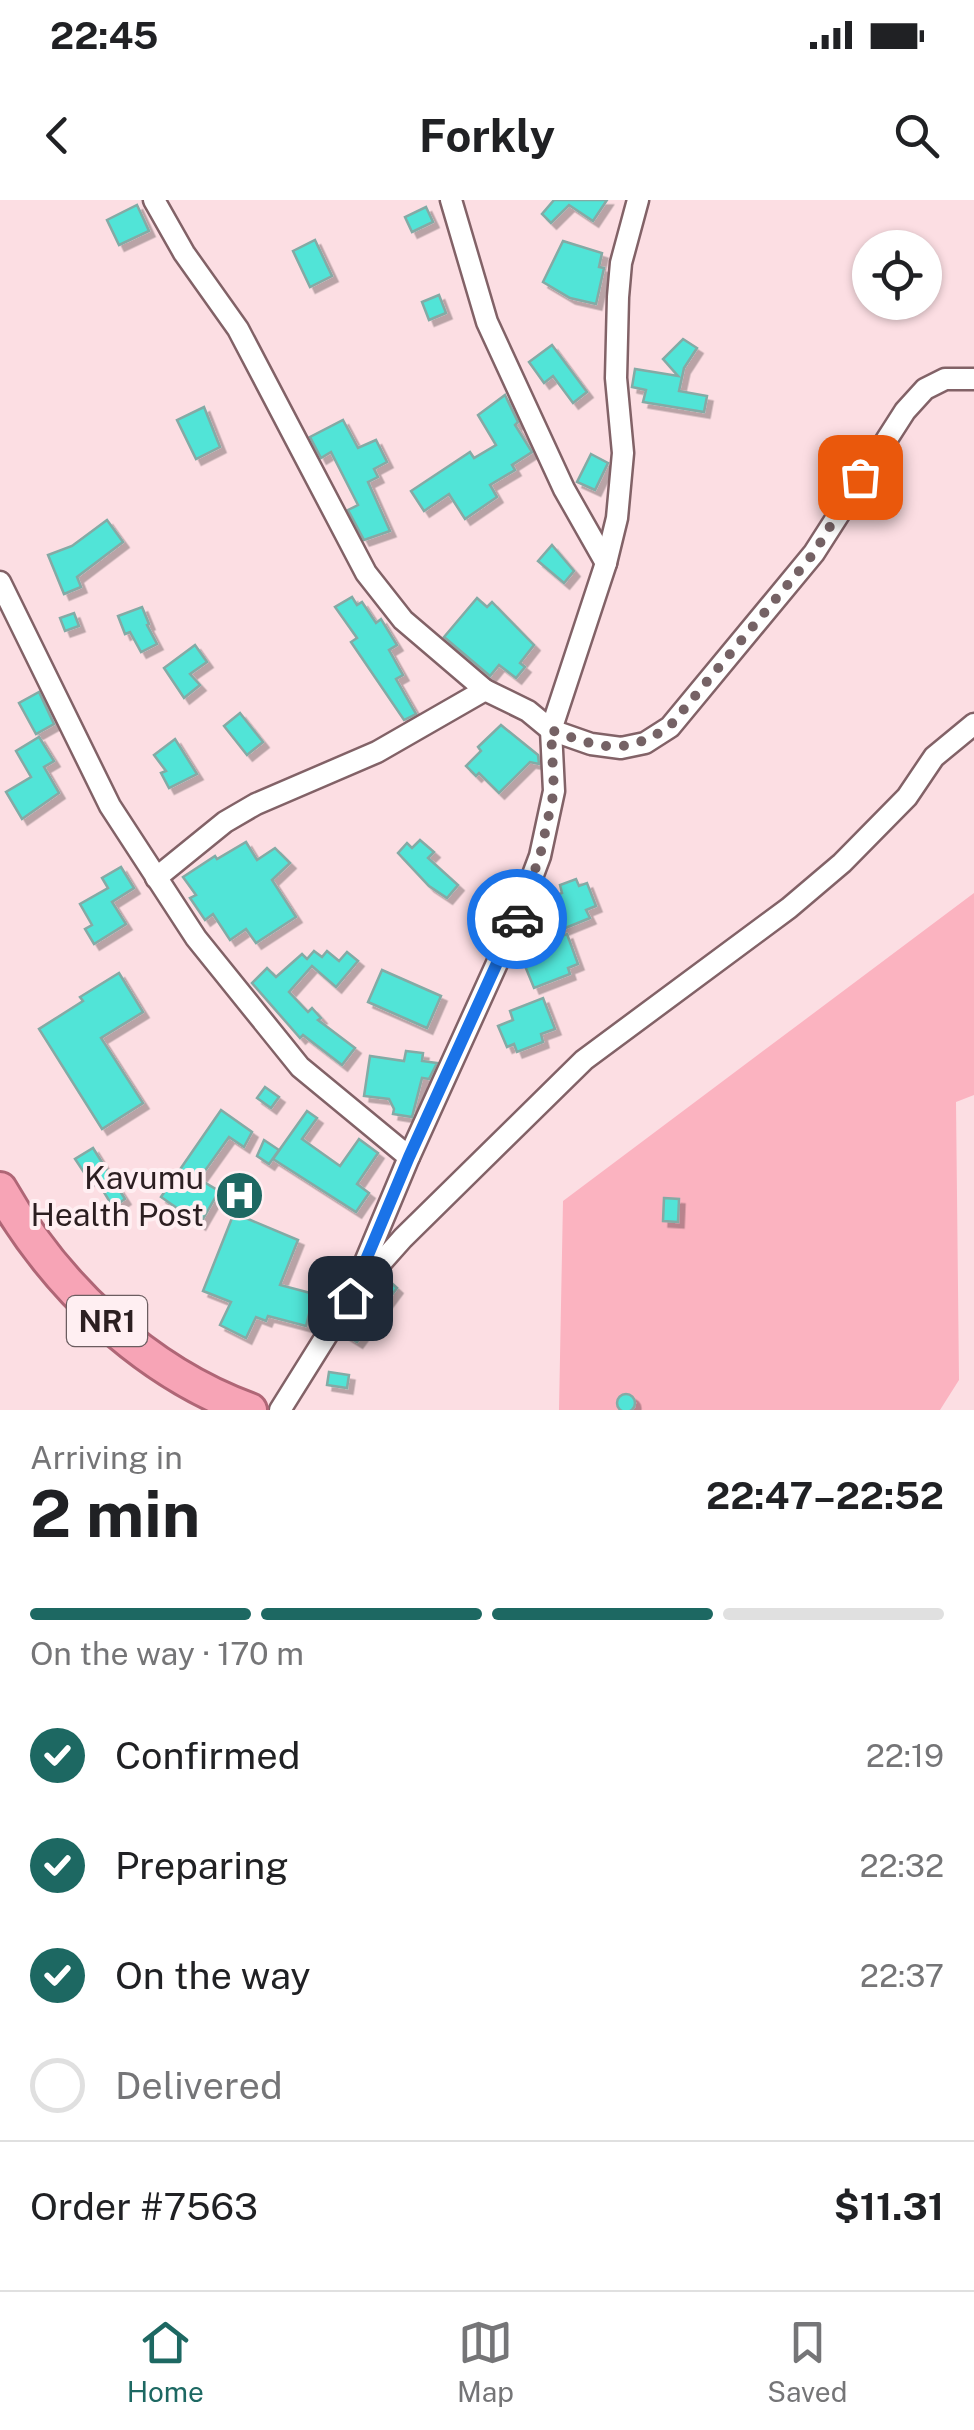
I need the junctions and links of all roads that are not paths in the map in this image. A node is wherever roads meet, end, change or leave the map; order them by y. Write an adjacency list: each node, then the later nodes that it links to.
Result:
1 (154, 200): 7 (street)
2 (451, 200): 5 (street)
3 (638, 200): 5 (street)
4 (974, 379): 9 (street)
5 (606, 563): 9 (street)
6 (0, 582): 10 (street)
7 (485, 690): 9 (street); 10 (street)
8 (974, 724): 13 (street)
9 (551, 730): 11 (street)
10 (156, 878): 11 (street)
11 (409, 1157): 13 (street)
12 (0, 1189): 14 (highway, NR1)
13 (350, 1298): 15 (street)
14 (250, 1410)
15 (280, 1410)

